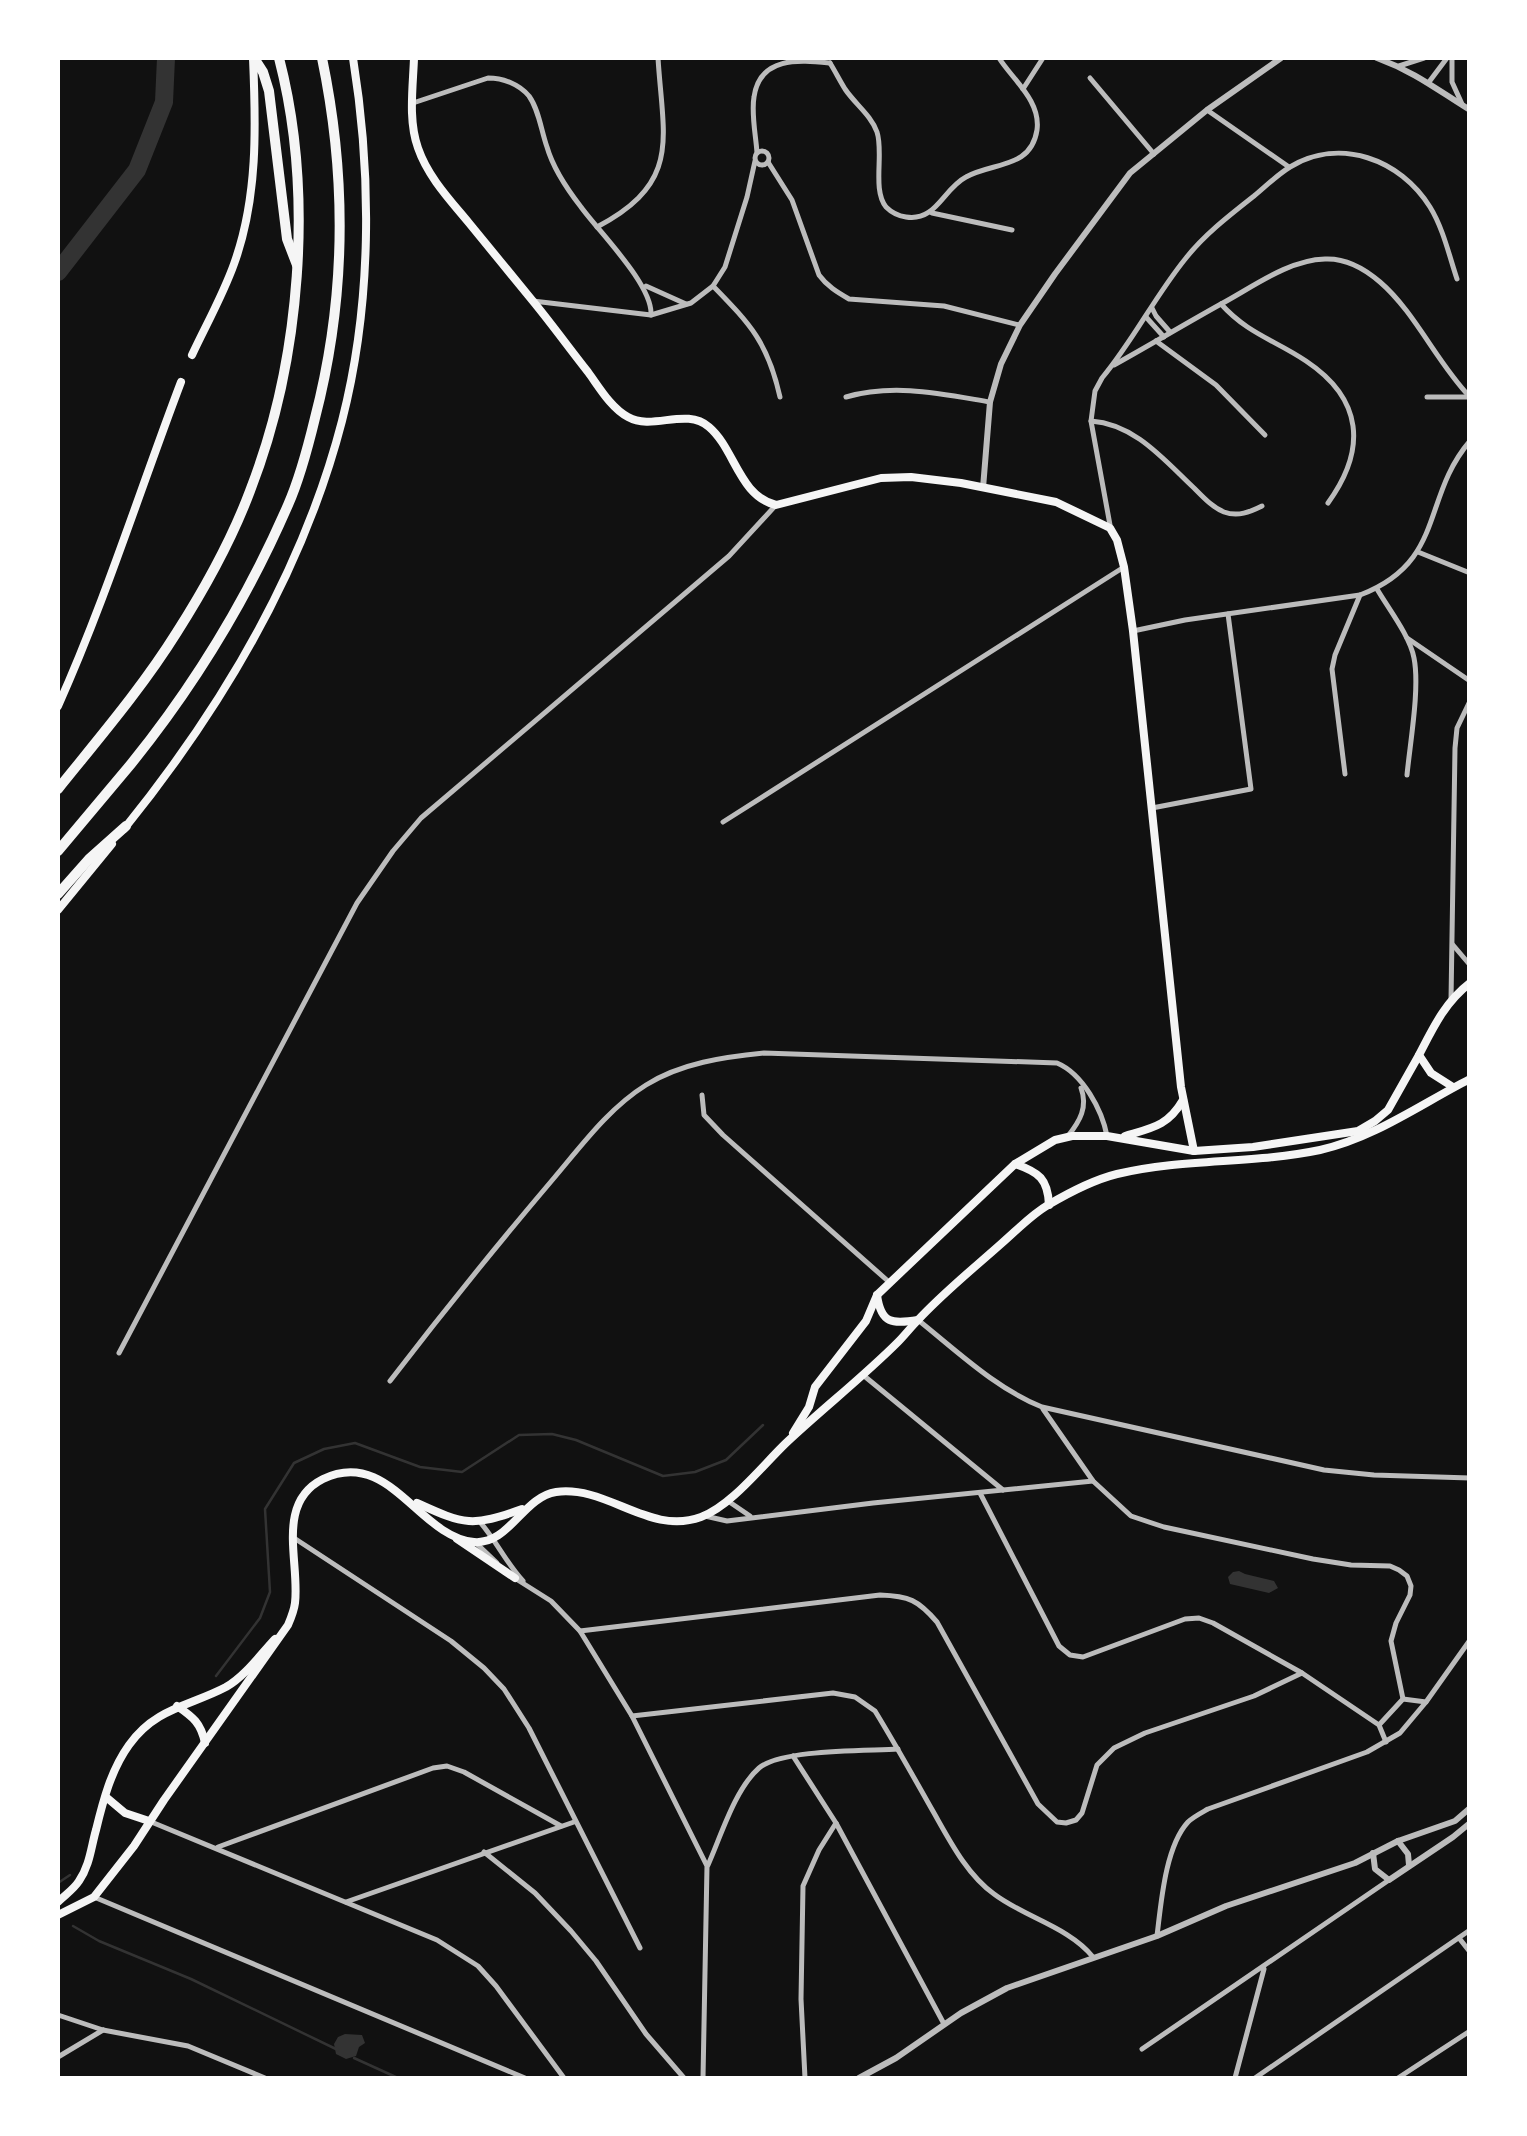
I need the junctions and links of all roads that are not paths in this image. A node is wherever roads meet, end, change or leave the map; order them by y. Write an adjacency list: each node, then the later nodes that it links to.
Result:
1 (254, 58): 28 (highway); 41 (main road)
2 (279, 58): 28 (highway)
3 (322, 58): 74 (highway)
4 (353, 58): 73 (main road)
5 (414, 58): 18 (main road)
6 (658, 58): 26 (street)
7 (999, 58): 17 (street)
8 (1043, 58): 17 (street)
9 (1281, 58): 20 (street)
10 (1378, 58): 14 (street)
11 (1424, 58): 14 (street)
12 (1450, 58): 16 (street); 19 (street)
13 (830, 60): 22 (street); 25 (street)
14 (1400, 66): 16 (street)
15 (1090, 78): 21 (street)
16 (1429, 82): 19 (street)
17 (1023, 90): 25 (street)
18 (413, 103): 26 (street); 32 (main road)
19 (1466, 108)
20 (1207, 110): 21 (street); 24 (street)
21 (1154, 154): 38 (street)
22 (756, 157): 23 (street); 23 (street); 31 (street)
23 (768, 162): 38 (street)
24 (1289, 168): 29 (street); 35 (street)
25 (932, 212): 27 (street)
26 (598, 228): 30 (street)
27 (1012, 230)
28 (297, 266): 70 (highway)
29 (1457, 279)
30 (644, 285): 33 (street); 36 (street)
31 (714, 286): 33 (street); 44 (street)
32 (533, 301): 36 (street); 54 (main road)
33 (688, 304): 36 (street)
34 (1221, 304): 39 (street); 47 (street); 53 (street)
35 (1152, 308): 37 (street); 39 (street)
36 (651, 314)
37 (1146, 316): 39 (street); 42 (street)
38 (1020, 325): 48 (street)
39 (1167, 335): 40 (street)
40 (1156, 341): 42 (street); 50 (street)
41 (192, 355)
42 (1112, 366): 49 (street)
43 (180, 382): 67 (main road)
44 (780, 397)
45 (846, 397): 48 (street)
46 (1428, 397): 47 (street)
47 (1470, 397)
48 (990, 402): 52 (street)
49 (1091, 422): 55 (street); 56 (street)
50 (1266, 435)
51 (1470, 442): 57 (street)
52 (984, 488): 54 (main road); 56 (main road)
53 (1328, 502)
54 (776, 505): 96 (street)
55 (1262, 506)
56 (1110, 528): 58 (main road)
57 (1418, 552): 59 (street); 60 (street)
58 (1124, 566): 63 (main road); 72 (street)
59 (1470, 573)
60 (1376, 588): 61 (street); 64 (street)
61 (1360, 595): 62 (street); 68 (street)
62 (1228, 614): 63 (street); 71 (street)
63 (1133, 631): 71 (main road)
64 (1405, 636): 65 (street); 69 (street)
65 (1470, 681)
66 (1470, 701): 77 (street)
67 (58, 706)
68 (1345, 774)
69 (1406, 775)
70 (58, 789)
71 (1151, 808): 86 (main road)
72 (723, 822)
73 (126, 826): 75 (highway); 76 (main road)
74 (58, 851)
75 (58, 894)
76 (58, 910)
77 (1452, 943): 78 (street); 80 (street)
78 (1470, 965)
79 (1470, 984): 80 (main road)
80 (1451, 1000): 81 (main road)
81 (1419, 1055): 84 (main road); 90 (main road)
82 (1470, 1079): 84 (main road)
83 (1078, 1080): 87 (street); 88 (street); 98 (street)
84 (1454, 1087): 92 (main road)
85 (702, 1096): 93 (street)
86 (1182, 1100): 89 (main road); 90 (main road)
87 (1107, 1136): 88 (main road); 89 (main road)
88 (1068, 1137): 91 (main road)
89 (1120, 1138): 90 (main road)
90 (1194, 1151)
91 (1015, 1164): 92 (main road); 93 (main road)
92 (1048, 1205): 95 (main road)
93 (889, 1282): 94 (main road)
94 (877, 1295): 95 (main road); 100 (main road)
95 (918, 1320): 97 (main road); 99 (street)
96 (118, 1353)
97 (863, 1375): 100 (main road); 103 (street)
98 (390, 1381)
99 (1042, 1407): 101 (street); 102 (street)
100 (788, 1441): 106 (main road)
101 (1470, 1478)
102 (1093, 1481): 103 (street); 121 (street)
103 (1003, 1490): 104 (street)
104 (980, 1494): 109 (street); 120 (street)
105 (406, 1498): 110 (main road); 111 (main road); 112 (main road)
106 (728, 1500): 108 (main road); 109 (street)
107 (526, 1508): 108 (main road); 110 (main road); 113 (main road)
108 (705, 1516): 109 (street)
109 (750, 1516)
110 (480, 1522): 113 (street)
111 (292, 1536): 117 (main road); 133 (street)
112 (454, 1536): 114 (main road); 115 (main road)
113 (494, 1538): 114 (main road); 116 (street)
114 (475, 1542): 115 (street)
115 (515, 1578): 116 (street)
116 (528, 1587): 118 (street)
117 (288, 1624): 123 (main road); 127 (main road)
118 (580, 1631): 120 (street); 124 (street)
119 (1470, 1640): 122 (street)
120 (1302, 1673): 125 (street)
121 (1403, 1699): 122 (street); 125 (street)
122 (1426, 1702): 126 (street)
123 (177, 1706): 127 (main road); 130 (main road)
124 (632, 1716): 128 (street); 142 (street)
125 (1379, 1725): 126 (street)
126 (1386, 1742): 151 (street)
127 (205, 1744): 132 (main road)
128 (898, 1749): 129 (street); 155 (street)
129 (793, 1756): 134 (street); 142 (street)
130 (106, 1796): 132 (main road); 147 (main road)
131 (1470, 1808): 137 (street)
132 (149, 1821): 138 (street); 146 (main road)
133 (574, 1822): 136 (street); 153 (street)
134 (836, 1823): 158 (street); 168 (street)
135 (1470, 1823): 143 (street)
136 (561, 1826): 138 (street); 139 (street)
137 (1398, 1841): 140 (street); 143 (street)
138 (215, 1848): 148 (street)
139 (484, 1852): 148 (street); 166 (street)
140 (1372, 1853): 141 (street); 144 (street)
141 (1355, 1863): 144 (street); 151 (street)
142 (708, 1866): 167 (street)
143 (1409, 1866): 145 (street)
144 (1375, 1870): 145 (street)
145 (1389, 1880): 156 (street)
146 (94, 1897): 149 (main road); 164 (street)
147 (58, 1902)
148 (344, 1903): 165 (street)
149 (58, 1915)
150 (1470, 1930): 152 (street)
151 (1157, 1936): 155 (street)
152 (1459, 1938): 154 (street); 171 (street)
153 (640, 1948)
154 (1470, 1952)
155 (1093, 1957): 158 (street)
156 (1264, 1966): 161 (street); 170 (street)
157 (58, 2014): 159 (street)
158 (944, 2024): 169 (street)
159 (103, 2030): 162 (street); 163 (street)
160 (1470, 2031): 172 (street)
161 (1142, 2049)
162 (58, 2057)
163 (265, 2078)
164 (525, 2078)
165 (564, 2078)
166 (684, 2078)
167 (703, 2078)
168 (805, 2078)
169 (859, 2078)
170 (1235, 2078)
171 (1256, 2078)
172 (1398, 2078)

